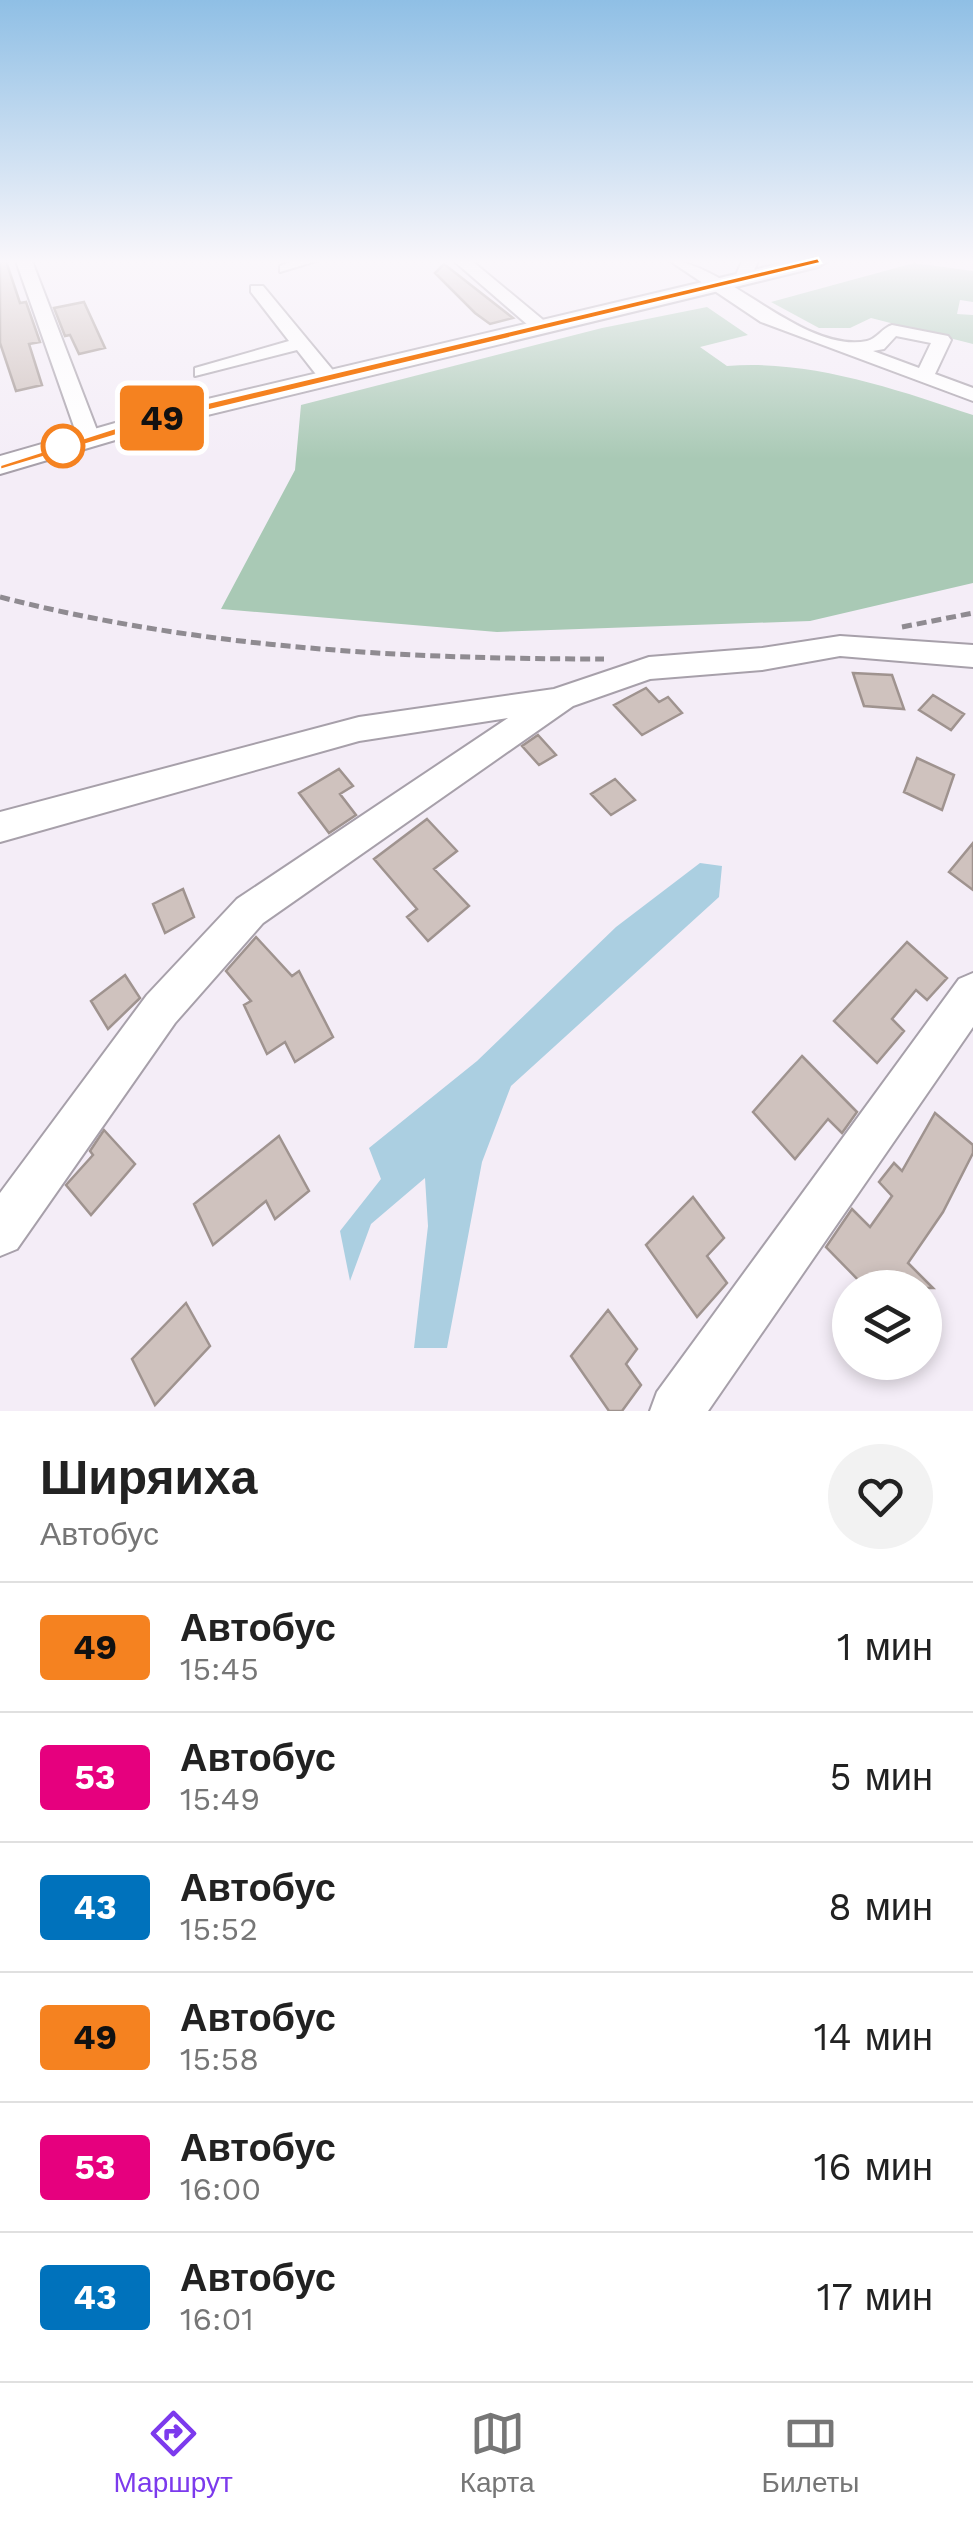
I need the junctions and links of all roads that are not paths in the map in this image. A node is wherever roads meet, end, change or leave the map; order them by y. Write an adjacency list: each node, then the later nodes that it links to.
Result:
1 (52, 327): 14 (street)
2 (288, 327): 6 (street)
3 (547, 327): 5 (main road)
4 (791, 327): 7 (street)
5 (542, 328): 11 (main road)
6 (301, 343): 8 (street); 11 (street)
7 (850, 348): 10 (street); 10 (street)
8 (231, 365): 9 (street); 13 (street)
9 (202, 372)
10 (925, 376): 12 (street)
11 (329, 378): 13 (main road)
12 (973, 394)
13 (250, 396): 14 (main road)
14 (89, 438): 15 (main road)
15 (0, 465)
16 (973, 656): 17 (street)
17 (562, 698): 18 (street); 20 (street)
18 (0, 827)
19 (973, 993): 21 (street)
20 (0, 1232)
21 (676, 1411)

